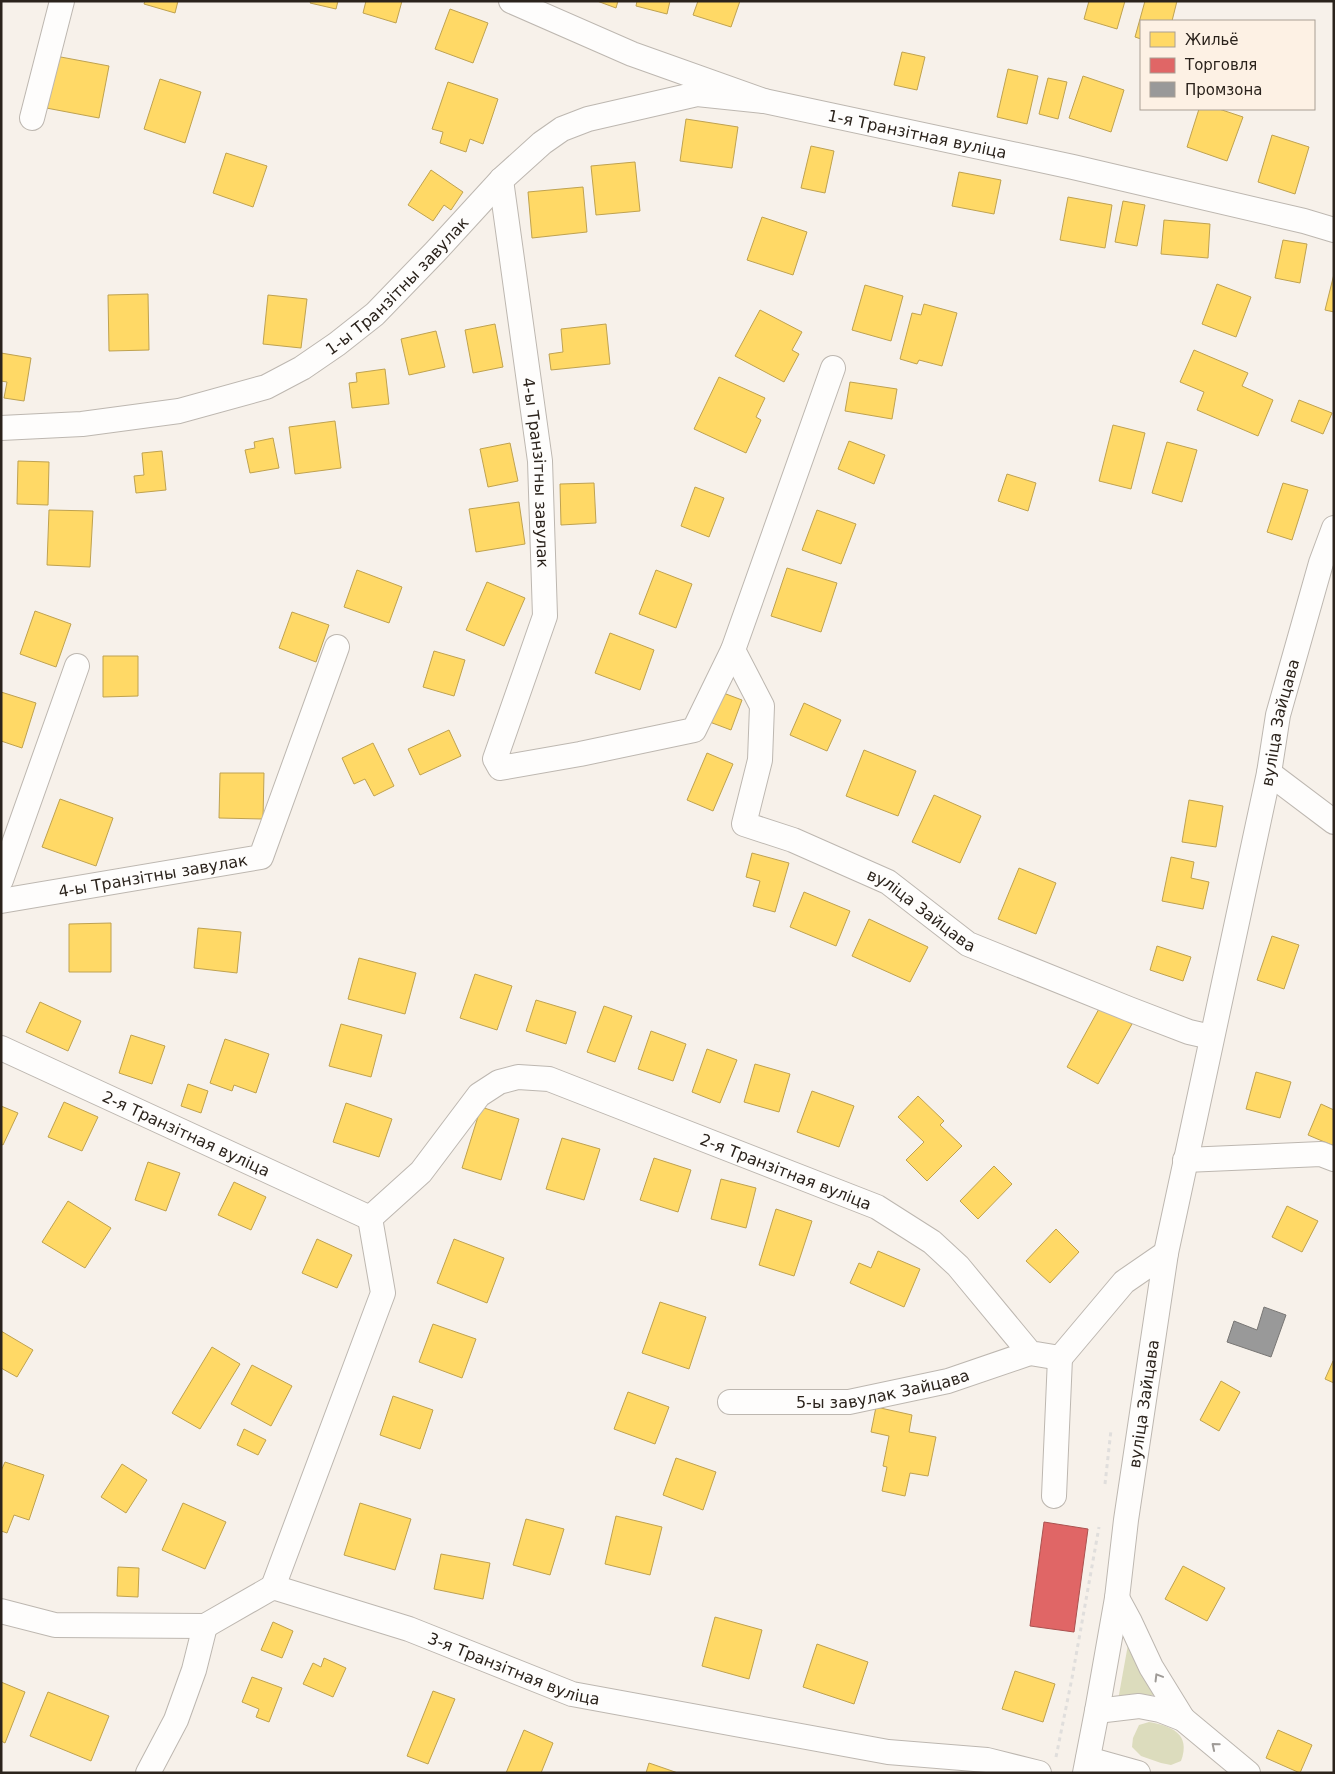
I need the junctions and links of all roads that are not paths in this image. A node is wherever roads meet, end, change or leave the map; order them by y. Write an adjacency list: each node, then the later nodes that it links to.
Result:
1 (62, 1): 4 (street)
2 (511, 1): 3 (street, 1-я Транзітная вуліца)
3 (764, 101): 5 (street, 1-ы Транзітны завулак); 6 (street, 1-я Транзітная вуліца)
4 (32, 118)
5 (500, 180): 8 (street, 1-ы Транзітны завулак); 11 (street, 4-ы Транзітны завулак)
6 (1334, 230)
7 (833, 368): 11 (street)
8 (1, 428)
9 (1334, 528): 13 (street, вуліца Зайцава)
10 (337, 647): 16 (street, 4-ы Транзітны завулак)
11 (733, 650): 17 (street, вуліца Зайцава)
12 (77, 666): 15 (street)
13 (1269, 773): 14 (street); 17 (street, вуліца Зайцава)
14 (1334, 822)
15 (1, 880)
16 (1, 901)
17 (1211, 1037): 20 (street, вуліца Зайцава)
18 (1, 1048): 21 (street, 2-я Транзітная вуліца)
19 (1334, 1159): 20 (street)
20 (1185, 1160): 22 (street, вуліца Зайцава)
21 (370, 1218): 23 (street, 2-я Транзітная вуліца); 27 (street)
22 (1166, 1253): 24 (street); 28 (street, вуліца Зайцава)
23 (1030, 1353): 24 (street); 25 (street, 5-ы завулак Зайцава)
24 (1060, 1358): 26 (street)
25 (730, 1402)
26 (1054, 1496)
27 (273, 1586): 30 (street); 34 (street, 3-я Транзітная вуліца)
28 (1117, 1598): 31 (street, вуліца Зайцава); 32 (street, one-way to 28)
29 (1, 1612): 30 (street)
30 (205, 1626): 35 (street)
31 (1098, 1711): 32 (street); 33 (street, вуліца Зайцава)
32 (1183, 1719): 37 (street, one-way to 32)
33 (1086, 1766): 36 (street)
34 (1047, 1769)
35 (148, 1773)
36 (1138, 1773)
37 (1248, 1773)

